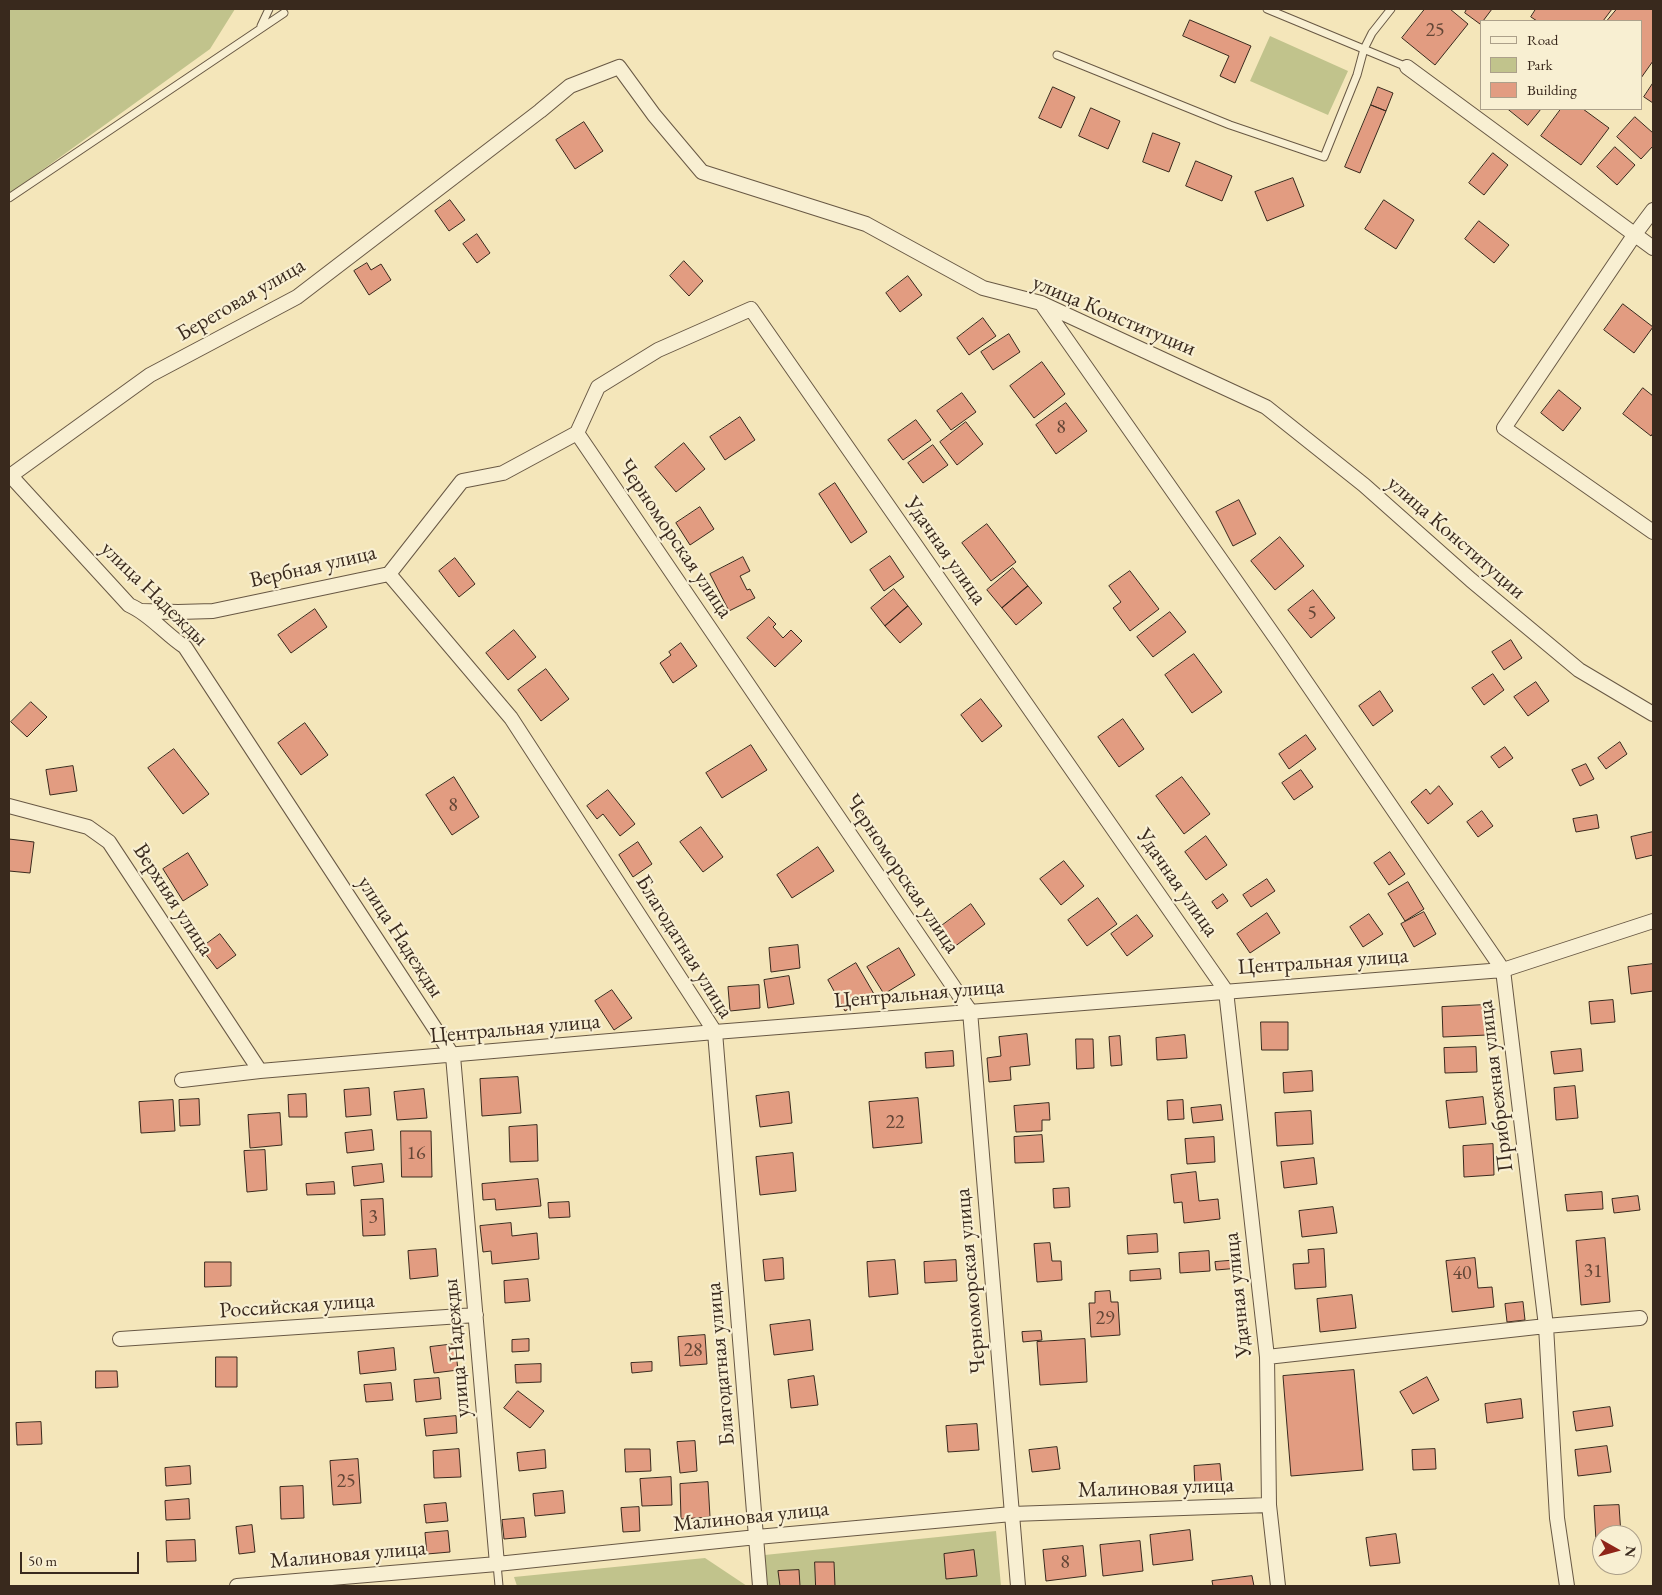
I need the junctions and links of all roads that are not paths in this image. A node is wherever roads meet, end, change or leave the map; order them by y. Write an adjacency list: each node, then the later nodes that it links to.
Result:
1 (269, 9): 5 (lane)
2 (1267, 9): 6 (lane)
3 (1391, 9): 6 (lane)
4 (284, 12): 5 (lane)
5 (260, 28): 10 (lane)
6 (1364, 48): 7 (lane); 8 (lane)
7 (1057, 55)
8 (1407, 67): 12 (street)
9 (534, 115): 14 (street, улица Конституции); 16 (street, Береговая улица)
10 (9, 198)
11 (1653, 210): 12 (street)
12 (1635, 234): 13 (street); 17 (street)
13 (1653, 248)
14 (1041, 303): 20 (street, улица Конституции); 23 (street, Прибрежная улица)
15 (577, 433): 18 (street, Вербная улица); 24 (street, Удачная улица); 25 (street, Черноморская улица)
16 (9, 475): 19 (street, улица Надежды)
17 (1653, 532)
18 (388, 574): 19 (street, Вербная улица); 26 (street, Благодатная улица)
19 (142, 611): 27 (street, улица Надежды)
20 (1653, 714)
21 (9, 806): 28 (street, Верхняя улица)
22 (1653, 920): 23 (street, Центральная улица)
23 (1503, 970): 24 (street, Центральная улица); 32 (street, Прибрежная улица)
24 (1226, 991): 25 (street, Центральная улица); 34 (street, Удачная улица)
25 (970, 1011): 26 (street, Центральная улица); 36 (street, Черноморская улица)
26 (715, 1032): 27 (street, Центральная улица); 37 (street, Благодатная улица)
27 (454, 1056): 28 (street, Центральная улица); 30 (street, улица Надежды)
28 (260, 1072): 29 (street, Центральная улица)
29 (182, 1080)
30 (476, 1315): 33 (street, Российская улица); 38 (street, улица Надежды)
31 (1640, 1318): 32 (street)
32 (1546, 1326): 34 (street); 44 (street, Прибрежная улица)
33 (120, 1339)
34 (1267, 1357): 35 (street, Удачная улица)
35 (1270, 1505): 36 (street, Малиновая улица); 43 (street, Удачная улица)
36 (1012, 1514): 37 (street, Малиновая улица); 42 (street, Черноморская улица)
37 (757, 1537): 38 (street, Малиновая улица); 41 (street, Благодатная улица)
38 (497, 1564): 39 (street, Малиновая улица); 40 (lane)
39 (237, 1586)
40 (499, 1586)
41 (760, 1586)
42 (1018, 1586)
43 (1278, 1586)
44 (1567, 1586)

